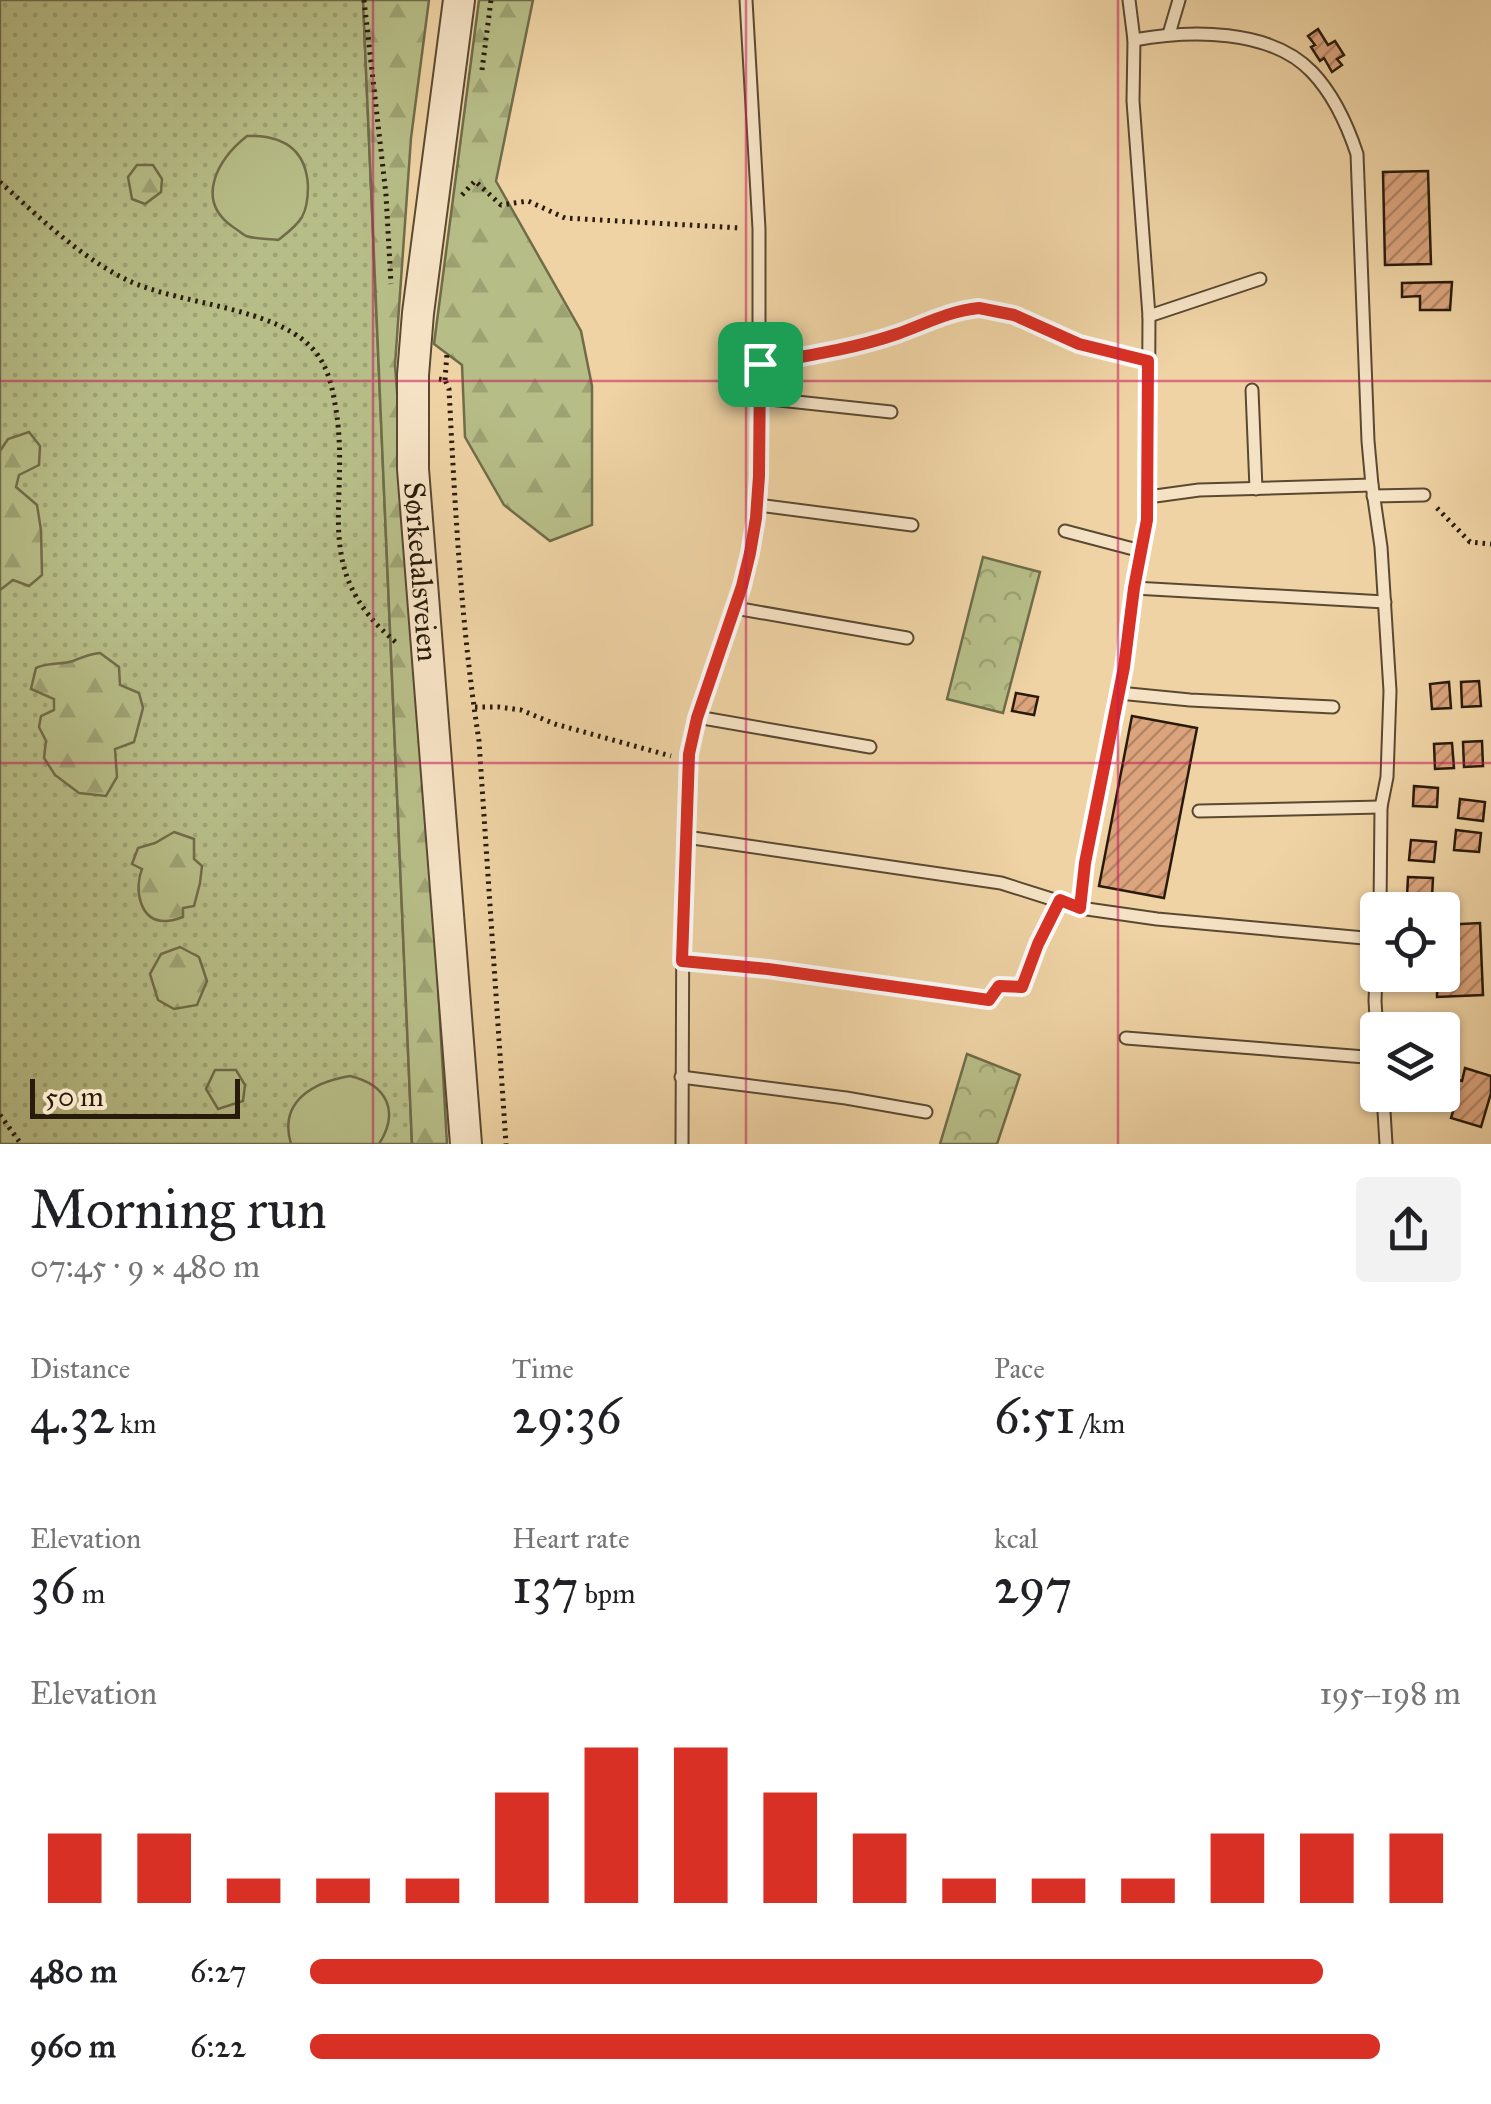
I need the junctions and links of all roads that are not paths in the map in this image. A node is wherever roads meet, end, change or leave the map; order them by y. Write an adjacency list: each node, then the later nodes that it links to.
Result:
1 (459, 0): 43 (street, Sørkedalsveien)
2 (746, 0): 10 (lane)
3 (1129, 0): 6 (lane)
4 (1180, 0): 5 (lane)
5 (1169, 34): 6 (lane); 15 (lane)
6 (1134, 40): 8 (lane)
7 (1260, 279): 8 (lane)
8 (1149, 316): 9 (lane)
9 (1148, 361): 10 (lane); 17 (lane)
10 (760, 364): 12 (lane)
11 (1252, 390): 14 (lane)
12 (760, 398): 13 (lane); 18 (lane)
13 (891, 412)
14 (1256, 488): 15 (lane); 17 (lane)
15 (1372, 490): 16 (lane); 23 (lane)
16 (1424, 495)
17 (1148, 496): 21 (lane)
18 (758, 505): 19 (lane); 24 (lane)
19 (912, 525)
20 (1065, 531): 21 (lane)
21 (1141, 551): 22 (lane)
22 (1134, 588): 23 (lane); 26 (lane)
23 (1385, 602): 30 (lane)
24 (735, 608): 25 (lane); 28 (lane)
25 (907, 638)
26 (1118, 693): 27 (lane); 34 (lane)
27 (1333, 707)
28 (697, 718): 29 (lane); 32 (lane)
29 (870, 746)
30 (1381, 807): 31 (lane); 33 (lane)
31 (1200, 811)
32 (686, 837): 34 (lane); 36 (lane)
33 (1380, 892)
34 (1080, 908): 35 (lane)
35 (1360, 938)
36 (682, 961): 37 (lane); 40 (lane)
37 (969, 997)
38 (1126, 1038): 39 (lane)
39 (1360, 1057)
40 (682, 1078): 41 (lane); 44 (lane)
41 (926, 1112)
42 (1384, 1112): 45 (lane)
43 (466, 1144)
44 (682, 1144)
45 (1386, 1144)

